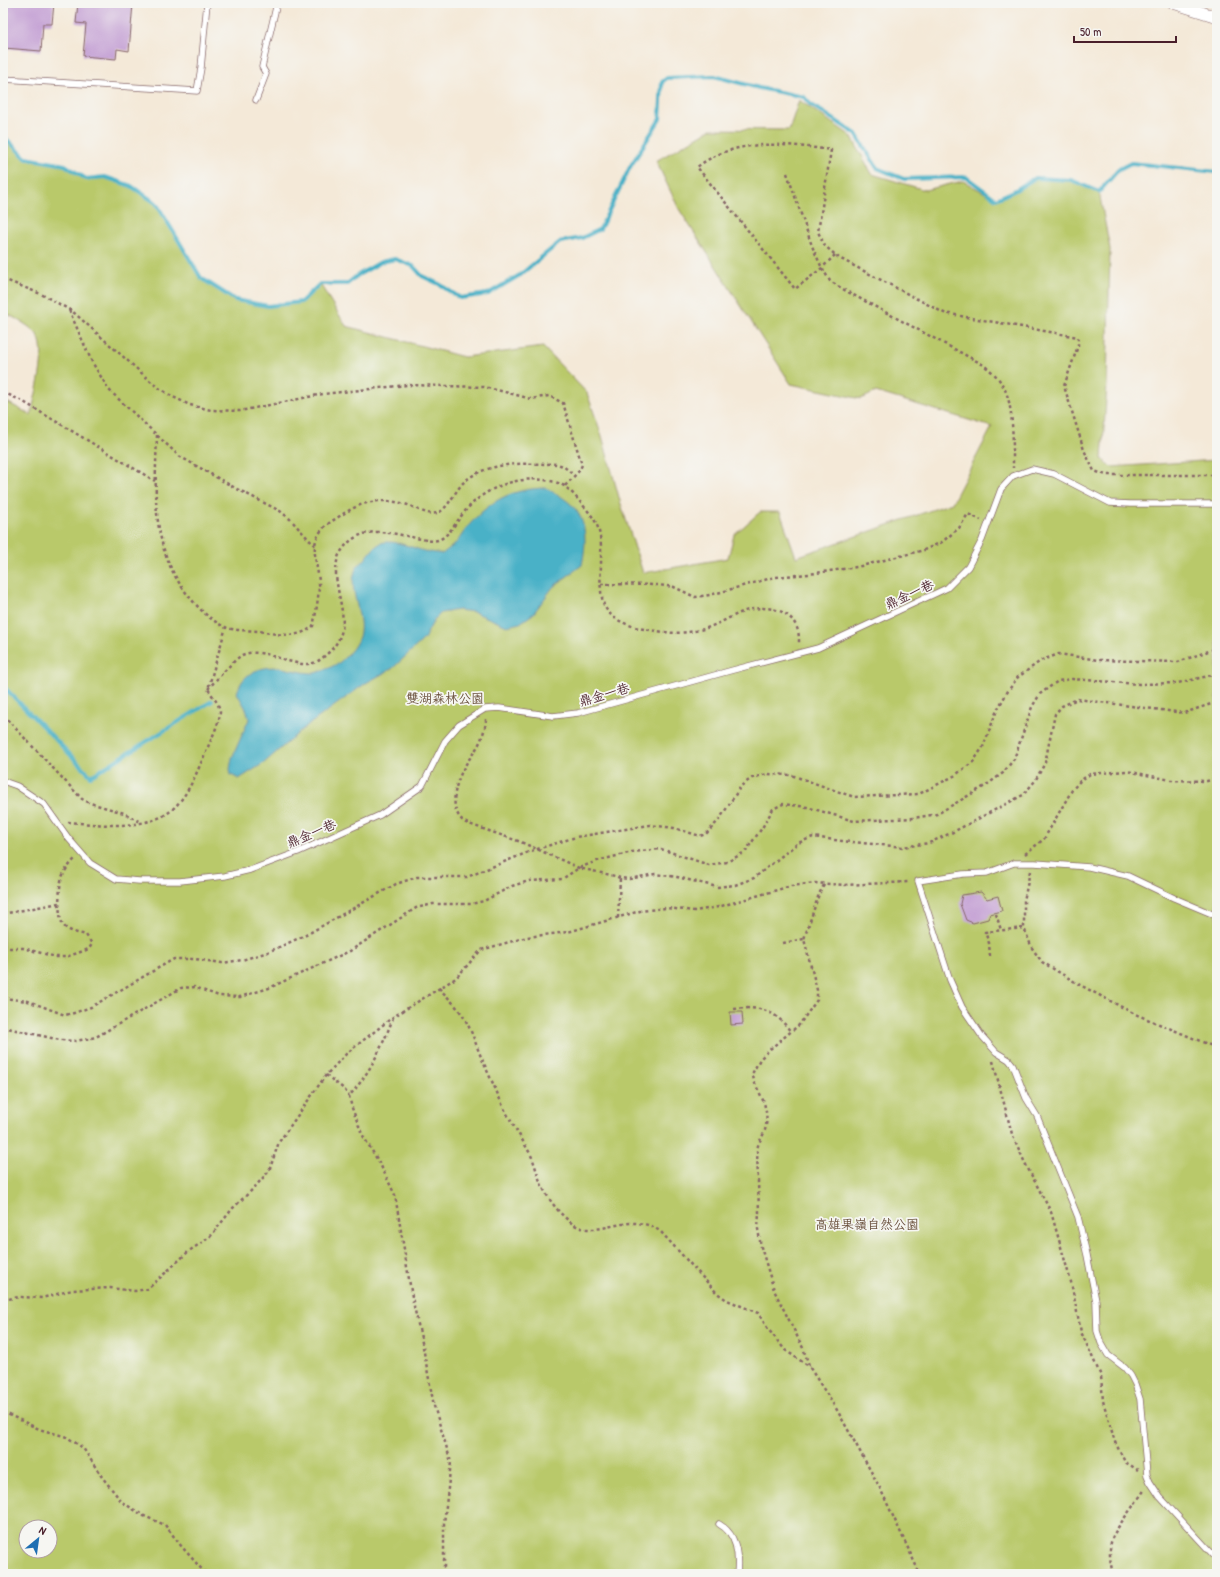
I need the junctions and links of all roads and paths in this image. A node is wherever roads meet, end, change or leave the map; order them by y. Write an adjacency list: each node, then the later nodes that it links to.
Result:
1 (207, 3): 5 (lane)
2 (277, 3): 6 (lane)
3 (1173, 3): 4 (street)
4 (1217, 18)
5 (3, 79)
6 (256, 100)
7 (787, 173): 9 (path)
8 (835, 255): 9 (path); 9 (path); 14 (path)
9 (822, 268): 16 (path)
10 (3, 279): 11 (path)
11 (69, 309): 13 (path); 15 (path)
12 (3, 392): 17 (path)
13 (157, 435): 17 (path); 21 (path)
14 (1217, 475)
15 (574, 476): 18 (path); 21 (path)
16 (1013, 476): 19 (lane, 鼎金一巷); 20 (lane, 鼎金一巷)
17 (155, 481): 23 (path)
18 (564, 487): 22 (path); 27 (path)
19 (1217, 504)
20 (988, 523): 22 (path); 25 (lane, 鼎金一巷)
21 (315, 546): 23 (path)
22 (601, 584): 25 (path)
23 (226, 627): 27 (path)
24 (1217, 648): 35 (path)
25 (800, 653): 29 (lane, 鼎金一巷)
26 (1217, 674): 39 (path)
27 (208, 689): 34 (path)
28 (1217, 702): 40 (path)
29 (485, 709): 35 (path); 36 (lane, 鼎金一巷)
30 (3, 715): 34 (path)
31 (1217, 779): 37 (path)
32 (3, 781): 33 (lane, 鼎金一巷)
33 (56, 821): 34 (path); 36 (lane, 鼎金一巷)
34 (142, 823)
35 (537, 850): 39 (path); 55 (path)
36 (81, 852): 43 (path)
37 (1014, 863): 38 (lane); 41 (lane)
38 (1033, 863): 46 (lane); 48 (path)
39 (578, 868): 40 (path); 58 (path)
40 (620, 878): 47 (path)
41 (918, 882): 42 (path); 60 (lane)
42 (824, 884): 47 (path); 50 (path)
43 (59, 903): 44 (path); 52 (path)
44 (3, 914)
45 (996, 914): 49 (path)
46 (1217, 916)
47 (618, 918): 54 (path)
48 (1024, 928): 49 (path); 61 (path)
49 (1001, 930): 53 (path)
50 (804, 938): 51 (path); 59 (path)
51 (783, 943)
52 (3, 948)
53 (990, 956)
54 (439, 988): 57 (path); 65 (path)
55 (3, 998)
56 (734, 1009): 59 (path)
57 (393, 1017): 62 (path); 63 (path)
58 (3, 1027)
59 (791, 1032): 65 (path)
60 (991, 1045): 67 (path); 67 (lane)
61 (1217, 1048)
62 (326, 1075): 63 (path); 64 (path)
63 (349, 1096): 72 (path)
64 (3, 1300)
65 (810, 1368): 74 (path)
66 (3, 1412): 71 (path)
67 (1147, 1475): 68 (lane)
68 (1150, 1482): 70 (lane); 75 (path)
69 (718, 1524): 73 (lane)
70 (1217, 1559)
71 (206, 1574)
72 (444, 1574)
73 (737, 1574)
74 (920, 1574)
75 (1113, 1574)

